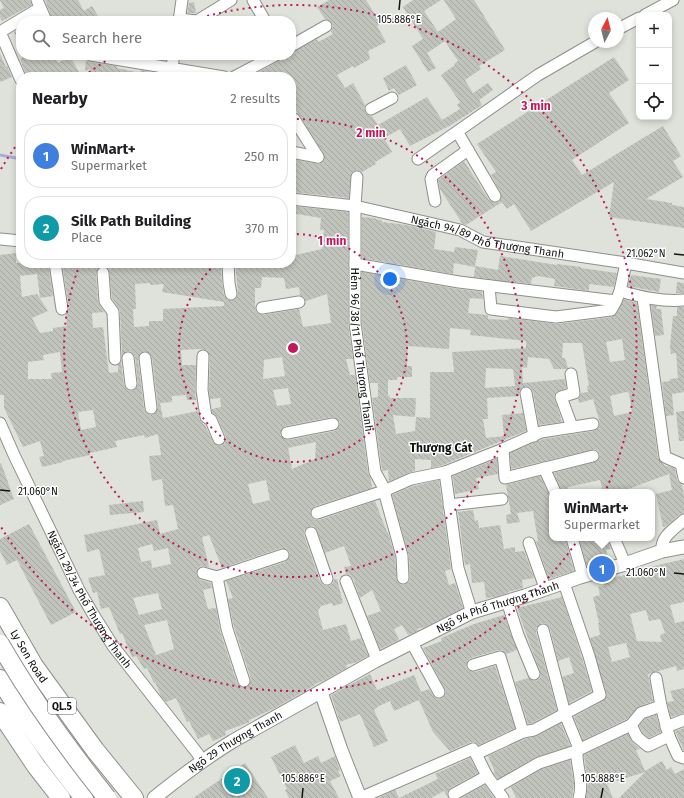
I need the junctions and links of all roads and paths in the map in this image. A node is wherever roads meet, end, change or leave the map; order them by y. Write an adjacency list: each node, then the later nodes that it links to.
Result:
1 (182, 0): 9 (street)
2 (231, 0): 10 (street)
3 (253, 0): 11 (street)
4 (673, 0): 6 (street)
5 (39, 4): 7 (street); 8 (street)
6 (651, 12)
7 (22, 16)
8 (44, 16)
9 (180, 16)
10 (205, 16)
11 (262, 16)
12 (636, 20): 15 (street)
13 (16, 21): 16 (street)
14 (326, 26): 17 (street)
15 (624, 26)
16 (0, 32): 22 (street)
17 (296, 43)
18 (588, 46): 29 (street)
19 (113, 60): 23 (street)
20 (173, 60): 24 (street)
21 (266, 60): 25 (street)
22 (18, 72)
23 (167, 72)
24 (171, 72)
25 (244, 72)
26 (392, 98): 27 (street)
27 (371, 109)
28 (296, 122): 31 (street)
29 (458, 133): 30 (street); 32 (street)
30 (468, 150): 34 (street); 36 (street)
31 (296, 153)
32 (418, 159)
33 (357, 177): 37 (street, Hẻm 96/38/11 Phố Thượng Thanh)
34 (495, 196)
35 (296, 200): 37 (street, Ngách 94/89 Phố Thượng Thanh)
36 (434, 201)
37 (355, 206): 40 (street, Ngách 94/89 Phố Thượng Thanh); 41 (street, Hẻm 96/38/11 Phố Thượng Thanh)
38 (0, 239): 39 (street)
39 (16, 241)
40 (626, 263): 45 (street, Ngách 94/89 Phố Thượng Thanh); 48 (street)
41 (355, 264): 46 (street); 75 (street, Hẻm 96/38/11 Phố Thượng Thanh)
42 (56, 268): 53 (street)
43 (228, 268): 47 (street)
44 (103, 273): 57 (street)
45 (684, 273)
46 (489, 286): 48 (street); 48 (street)
47 (231, 294)
48 (618, 296): 49 (street)
49 (643, 298): 50 (street); 73 (street)
50 (684, 300)
51 (299, 302): 52 (street)
52 (262, 308)
53 (62, 309)
54 (203, 356): 68 (street)
55 (128, 358): 59 (street)
56 (145, 358): 61 (street)
57 (115, 359)
58 (571, 374): 65 (street)
59 (130, 384)
60 (526, 393): 67 (street)
61 (152, 408)
62 (0, 423): 120 (street, Ngách 29/34 Phố Thượng Thanh)
63 (333, 424): 66 (street)
64 (593, 424): 65 (street)
65 (572, 427): 67 (street)
66 (287, 433)
67 (534, 436): 69 (street)
68 (219, 439)
69 (503, 449): 71 (street); 72 (street)
70 (593, 456): 71 (street)
71 (544, 468): 74 (street)
72 (445, 472): 75 (street); 77 (street)
73 (684, 478)
74 (554, 489)
75 (385, 491): 78 (street); 91 (street, Hẻm 96/38/11 Phố Thượng Thanh)
76 (502, 499): 77 (street)
77 (449, 505): 98 (street)
78 (317, 513)
79 (683, 523): 84 (street)
80 (311, 533): 92 (street)
81 (573, 541): 90 (street)
82 (615, 541): 87 (street)
83 (530, 543): 95 (street)
84 (663, 545): 85 (street, Ngõ 94 Phố Thượng Thanh); 87 (street, Ngõ 94 Phố Thượng Thanh)
85 (684, 547)
86 (283, 555): 89 (street)
87 (622, 565): 90 (street, Ngõ 94 Phố Thượng Thanh)
88 (203, 573): 89 (street)
89 (217, 577): 107 (street)
90 (580, 577): 94 (street, Ngõ 94 Phố Thượng Thanh)
91 (403, 578)
92 (328, 579)
93 (346, 581): 102 (street)
94 (564, 583): 95 (street, Ngõ 94 Phố Thượng Thanh); 112 (street)
95 (541, 591): 96 (street, Ngõ 94 Phố Thượng Thanh)
96 (507, 601): 98 (street, Ngõ 94 Phố Thượng Thanh); 104 (street)
97 (0, 607): 121 (highway, Ly Son Road / QL.5)
98 (472, 612): 100 (street, Ngõ 94 Phố Thượng Thanh)
99 (543, 630): 112 (street)
100 (412, 642): 102 (street, Ngõ 94 Phố Thượng Thanh); 109 (street)
101 (0, 644): 128 (highway, QL.5, bridge)
102 (375, 661): 108 (street, Ngõ 94 Phố Thượng Thanh)
103 (473, 665): 115 (street)
104 (534, 674)
105 (656, 678): 110 (street)
106 (0, 679): 126 (highway)
107 (244, 681)
108 (321, 692): 120 (street, Ngõ 29 Thượng Thanh); 131 (street)
109 (439, 692)
110 (661, 706): 114 (street); 116 (street)
111 (0, 712): 125 (highway)
112 (565, 714): 115 (street); 117 (street)
113 (684, 720): 116 (street)
114 (631, 725): 116 (street); 117 (street)
115 (523, 732): 118 (street)
116 (668, 732): 119 (street)
117 (576, 751): 123 (street); 133 (street)
118 (476, 754): 122 (street); 131 (street)
119 (684, 758)
120 (202, 762): 130 (street, Ngõ 29 Thượng Thanh)
121 (116, 776): 127 (highway); 129 (highway, Ly Son Road / QL.5)
122 (487, 776): 123 (street); 124 (street)
123 (497, 787): 132 (street)
124 (454, 794)
125 (61, 798)
126 (84, 798)
127 (99, 798)
128 (107, 798)
129 (134, 798)
130 (154, 798)
131 (360, 798)
132 (504, 798)
133 (579, 798)

